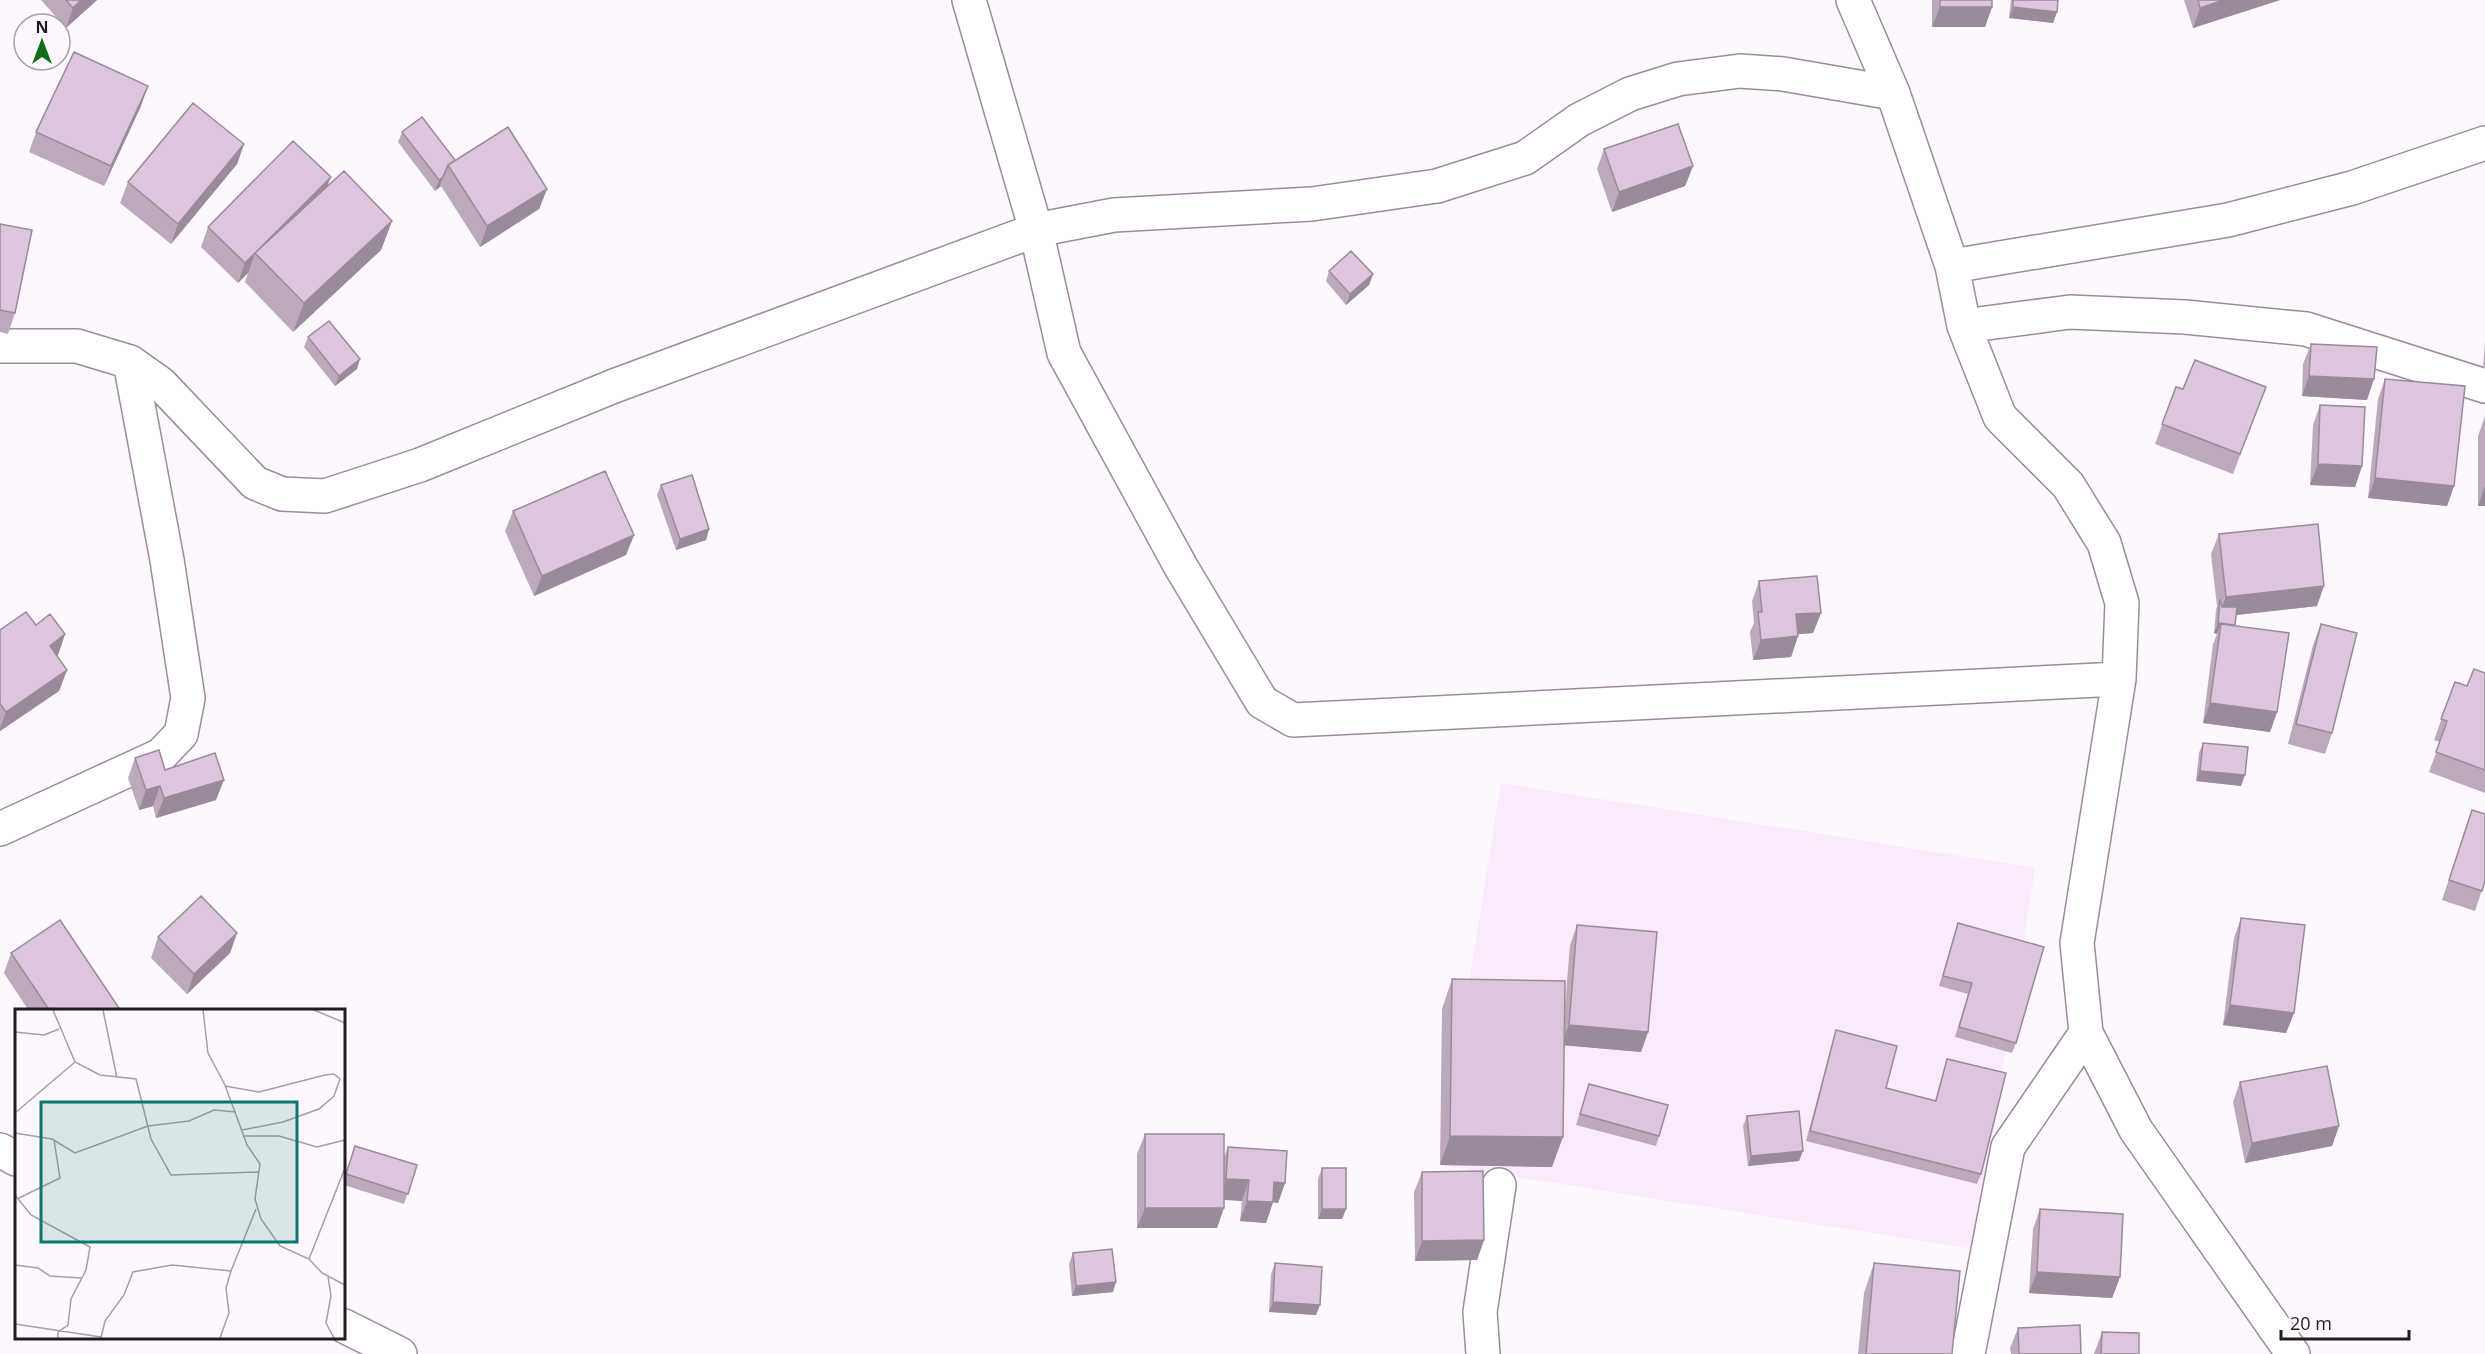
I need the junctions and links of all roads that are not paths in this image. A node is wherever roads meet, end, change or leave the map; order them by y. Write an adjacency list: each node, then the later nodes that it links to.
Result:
1 (969, 0): 5 (street)
2 (1853, 0): 3 (street)
3 (1893, 93): 5 (street); 6 (street)
4 (2485, 143): 6 (street)
5 (1035, 230): 9 (street); 11 (street)
6 (1952, 266): 7 (street)
7 (1964, 326): 10 (street); 11 (street)
8 (0, 346): 9 (street)
9 (130, 362): 12 (street)
10 (2485, 386)
11 (2119, 679): 13 (street)
12 (0, 829)
13 (2086, 1034): 20 (street); 21 (street)
14 (0, 1150): 15 (street)
15 (15, 1158)
16 (1499, 1185): 19 (street)
17 (345, 1326): 18 (street)
18 (400, 1354)
19 (1483, 1354)
20 (1968, 1354)
21 (2293, 1354)

